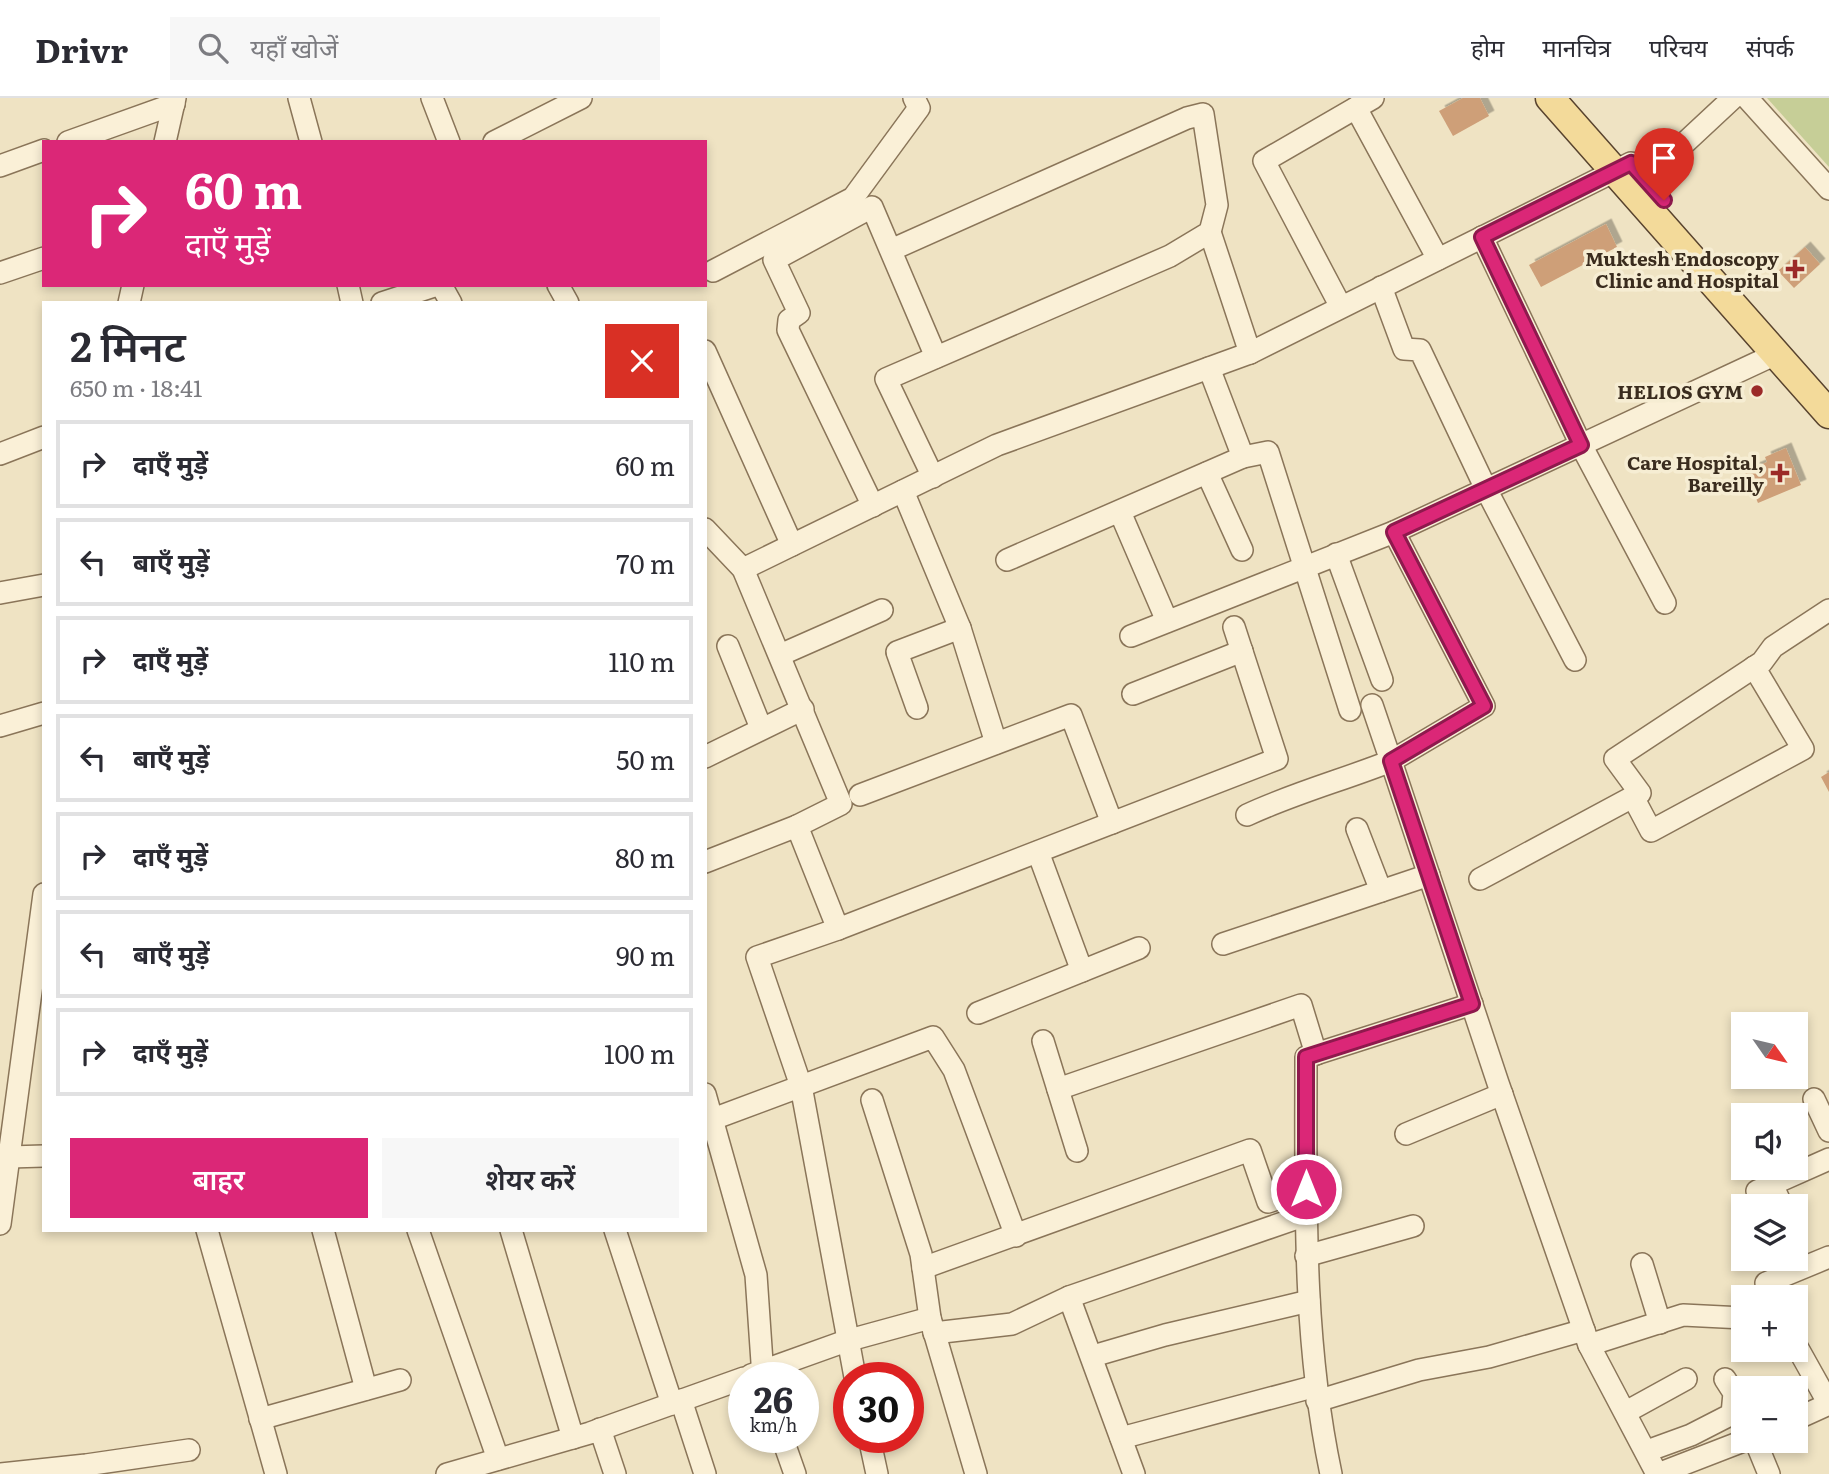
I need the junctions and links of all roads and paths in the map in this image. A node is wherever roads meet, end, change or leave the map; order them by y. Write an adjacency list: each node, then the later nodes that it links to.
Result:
1 (299, 98): 14 (street)
2 (432, 98): 15 (street)
3 (581, 98): 16 (street)
4 (914, 98): 26 (street)
5 (1550, 98): 19 (main road)
6 (1574, 98): 19 (main road)
7 (1733, 98): 19 (street)
8 (1747, 98): 20 (street)
9 (174, 101): 12 (street); 13 (street)
10 (1365, 103): 25 (street); 31 (street)
11 (1185, 108): 21 (street); 23 (street)
12 (73, 140)
13 (165, 140)
14 (310, 140)
15 (448, 140)
16 (499, 140)
17 (42, 151): 18 (street)
18 (0, 166)
19 (1630, 175): 22 (street); 33 (main road); 37 (main road)
20 (1829, 190)
21 (1210, 232): 32 (street); 35 (street)
22 (1482, 237): 25 (street); 40 (street)
23 (891, 250): 35 (street); 47 (street)
24 (42, 259): 27 (street)
25 (1438, 259): 29 (street)
26 (713, 271)
27 (0, 273)
28 (433, 287): 30 (street)
29 (1381, 287): 31 (street); 45 (street)
30 (388, 301)
31 (1341, 307): 32 (street)
32 (1250, 352): 36 (street)
33 (1776, 354): 38 (main road); 40 (street)
34 (707, 355): 51 (street)
35 (936, 357): 44 (street)
36 (1209, 368): 42 (street); 44 (street)
37 (1829, 386)
38 (1829, 414)
39 (42, 438): 41 (street)
40 (1581, 445): 45 (street); 59 (street)
41 (0, 454)
42 (1243, 457): 43 (street); 55 (street)
43 (1207, 473): 48 (street); 52 (street)
44 (933, 477): 46 (street)
45 (1486, 489): 50 (street); 69 (street)
46 (903, 491): 47 (street); 64 (street)
47 (873, 506): 51 (street)
48 (1120, 512): 54 (street); 62 (street)
49 (707, 531): 56 (street)
50 (1394, 532): 53 (street); 82 (street)
51 (792, 545): 56 (street)
52 (1242, 550)
53 (1336, 554): 55 (street); 71 (street)
54 (1007, 560)
55 (1305, 567): 62 (street); 76 (street)
56 (743, 569): 68 (street)
57 (42, 585): 58 (street)
58 (0, 593)
59 (1665, 603)
60 (882, 610): 68 (street)
61 (1829, 610): 70 (street)
62 (1167, 621): 65 (street)
63 (1234, 627): 67 (street)
64 (960, 628): 74 (street); 80 (street)
65 (1131, 636)
66 (728, 646): 79 (street)
67 (1242, 652): 72 (street); 86 (street)
68 (780, 655): 75 (street)
69 (1575, 660)
70 (1754, 667): 84 (street); 84 (street)
71 (1382, 680)
72 (1133, 694)
73 (1371, 705): 82 (street)
74 (917, 708)
75 (803, 709): 79 (street); 87 (street)
76 (1350, 710)
77 (42, 714): 78 (street)
78 (0, 726)
79 (761, 728): 81 (street)
80 (996, 743): 83 (street); 86 (street)
81 (707, 751)
82 (1391, 761): 85 (street); 91 (street)
83 (860, 795)
84 (1633, 797): 92 (street)
85 (1247, 815)
86 (1112, 823): 89 (street)
87 (797, 826): 90 (street); 95 (street)
88 (1357, 829): 93 (street)
89 (1038, 852): 95 (street); 98 (street)
90 (707, 861)
91 (1429, 875): 93 (street); 99 (street)
92 (1480, 879)
93 (1381, 891): 96 (street)
94 (42, 918): 102 (street)
95 (838, 929): 105 (street)
96 (1223, 944)
97 (1139, 948): 98 (street)
98 (1082, 971): 100 (street)
99 (1472, 1004): 103 (street); 107 (street)
100 (978, 1013)
101 (1043, 1041): 106 (street)
102 (34, 1050): 104 (street)
103 (1316, 1054): 106 (street); 118 (street)
104 (10, 1076): 115 (street)
105 (801, 1086): 110 (street); 127 (street); 139 (street)
106 (1058, 1089): 113 (street)
107 (1502, 1094): 112 (street); 138 (street)
108 (1814, 1099): 111 (street)
109 (872, 1100): 131 (street)
110 (710, 1120): 141 (street)
111 (1829, 1131)
112 (1406, 1134)
113 (1077, 1151)
114 (42, 1156): 115 (street)
115 (9, 1157): 120 (street)
116 (1829, 1159): 117 (street)
117 (1764, 1181)
118 (1306, 1189): 119 (street); 127 (street)
119 (1306, 1215): 128 (street); 133 (street)
120 (0, 1224)
121 (1413, 1226): 128 (street)
122 (208, 1232): 155 (street)
123 (324, 1232): 149 (street)
124 (419, 1232): 165 (street)
125 (512, 1232): 157 (street)
126 (616, 1232): 151 (street)
127 (1016, 1236): 131 (street)
128 (1306, 1256): 134 (street)
129 (1829, 1257): 132 (street)
130 (1642, 1264): 136 (street)
131 (923, 1268): 137 (street)
132 (1766, 1283)
133 (1069, 1297): 137 (street); 140 (street)
134 (1309, 1301): 140 (street); 150 (street)
135 (1731, 1317): 136 (street)
136 (1660, 1323): 138 (street)
137 (932, 1326): 139 (street); 174 (street)
138 (1587, 1337): 150 (street); 153 (street)
139 (846, 1341): 142 (street); 143 (street)
140 (1093, 1356): 158 (street)
141 (753, 1362)
142 (790, 1362)
143 (851, 1362)
144 (1806, 1362): 152 (street)
145 (1686, 1379): 153 (street)
146 (1725, 1379): 161 (street)
147 (400, 1380): 149 (street)
148 (728, 1384): 151 (street)
149 (366, 1389): 155 (street)
150 (1317, 1393): 158 (street); 176 (street)
151 (676, 1402): 156 (street); 171 (street)
152 (1829, 1404): 154 (street)
153 (1626, 1412): 161 (street)
154 (1808, 1414)
155 (260, 1419): 168 (street)
156 (600, 1429): 157 (street); 170 (street)
157 (573, 1438): 165 (street)
158 (1121, 1438): 175 (street)
159 (1731, 1447): 166 (street)
160 (189, 1450): 167 (street)
161 (1647, 1451): 177 (street)
162 (787, 1453): 172 (street)
163 (872, 1453): 173 (street)
164 (1760, 1453): 178 (street)
165 (504, 1464): 169 (street)
166 (1682, 1470): 177 (street)
167 (0, 1474)
168 (276, 1474)
169 (447, 1474)
170 (615, 1474)
171 (705, 1474)
172 (794, 1474)
173 (877, 1474)
174 (976, 1474)
175 (1134, 1474)
176 (1331, 1474)
177 (1658, 1474)
178 (1769, 1474)

